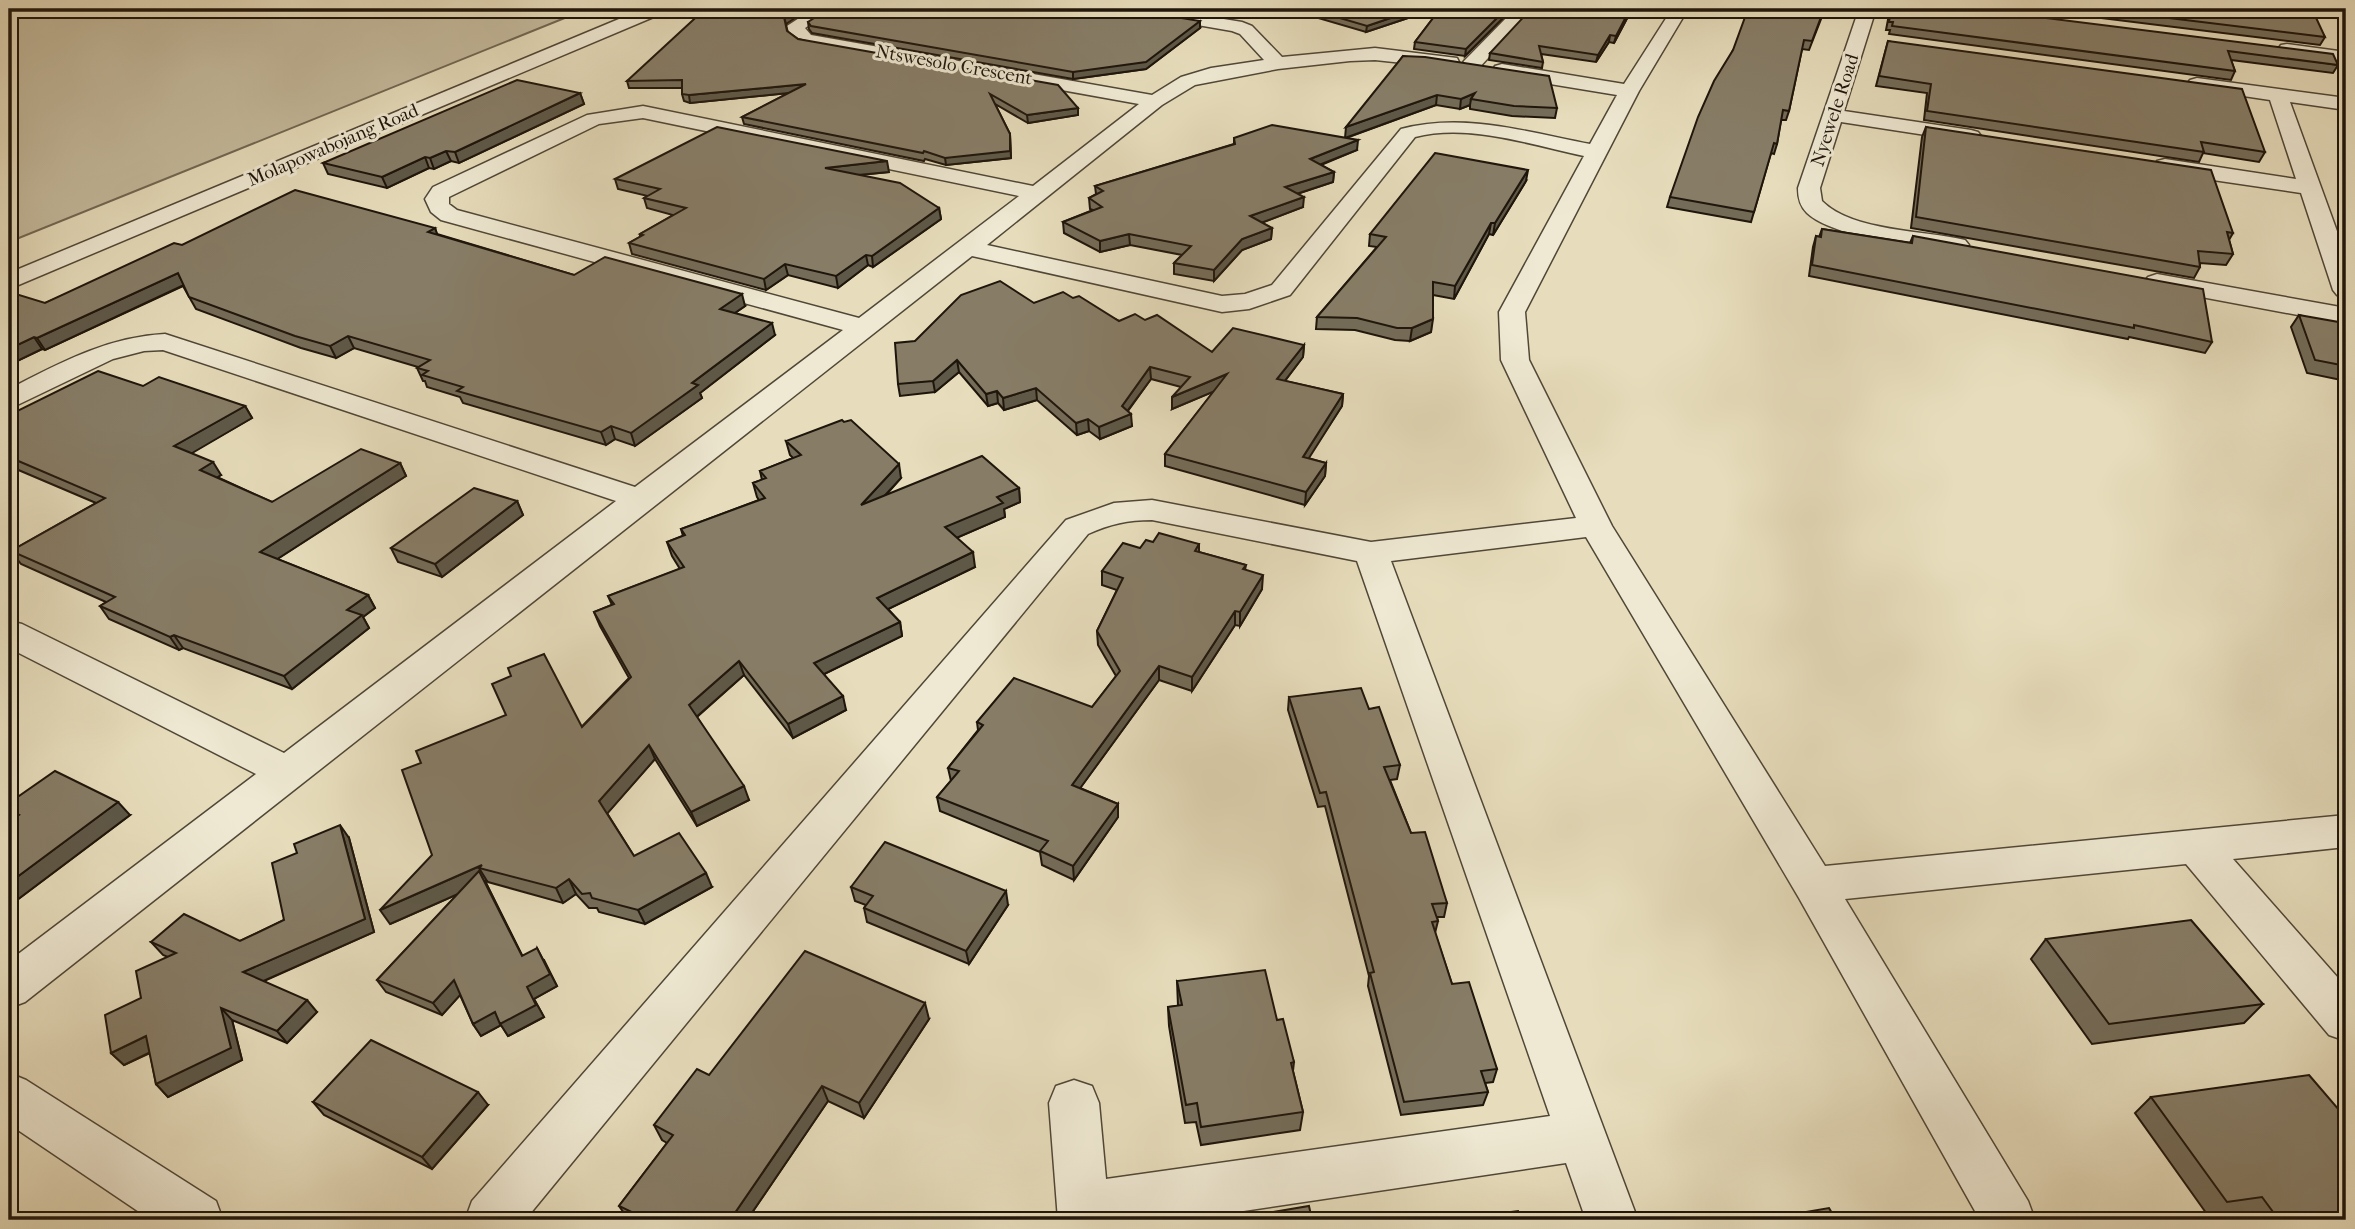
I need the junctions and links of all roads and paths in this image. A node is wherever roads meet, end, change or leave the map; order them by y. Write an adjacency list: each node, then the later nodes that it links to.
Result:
1 (657, 9): 27 (street, Molapowabojang Road)
2 (825, 9): 16 (street, Ntswesolo Crescent)
3 (1134, 9): 11 (street)
4 (1524, 9): 12 (street)
5 (1680, 9): 14 (street)
6 (1867, 9): 18 (street, Nyewele Road)
7 (2301, 9): 8 (street)
8 (2342, 15)
9 (2263, 46): 10 (street)
10 (2346, 57)
11 (1278, 63): 12 (street); 16 (street)
12 (1471, 65): 14 (street)
13 (2184, 82): 15 (street)
14 (1629, 91): 20 (street)
15 (2278, 95): 17 (street); 22 (street)
16 (1155, 101): 23 (street)
17 (2346, 104)
18 (1833, 115): 19 (street); 25 (street, Nyewele Road)
19 (1997, 140)
20 (1596, 152): 24 (street); 33 (street)
21 (2147, 163): 22 (street)
22 (2310, 188): 28 (street)
23 (1035, 193): 24 (street); 30 (street)
24 (968, 248): 30 (street)
25 (1982, 250)
26 (2131, 277): 29 (street)
27 (9, 282)
28 (2346, 290)
29 (2346, 316)
30 (863, 327): 32 (street)
31 (9, 400): 32 (street)
32 (640, 499): 36 (street)
33 (1596, 526): 34 (street); 39 (street)
34 (1371, 553): 44 (street); 47 (street)
35 (9, 633): 36 (street)
36 (287, 772): 40 (street)
37 (2346, 831): 38 (street)
38 (2197, 847): 39 (street); 41 (street)
39 (1814, 885): 49 (street)
40 (9, 988)
41 (2346, 1020)
42 (9, 1096): 46 (street)
43 (1074, 1103): 45 (street)
44 (1581, 1136): 45 (street); 48 (street)
45 (1083, 1215)
46 (197, 1220)
47 (491, 1220)
48 (1612, 1220)
49 (2009, 1220)

